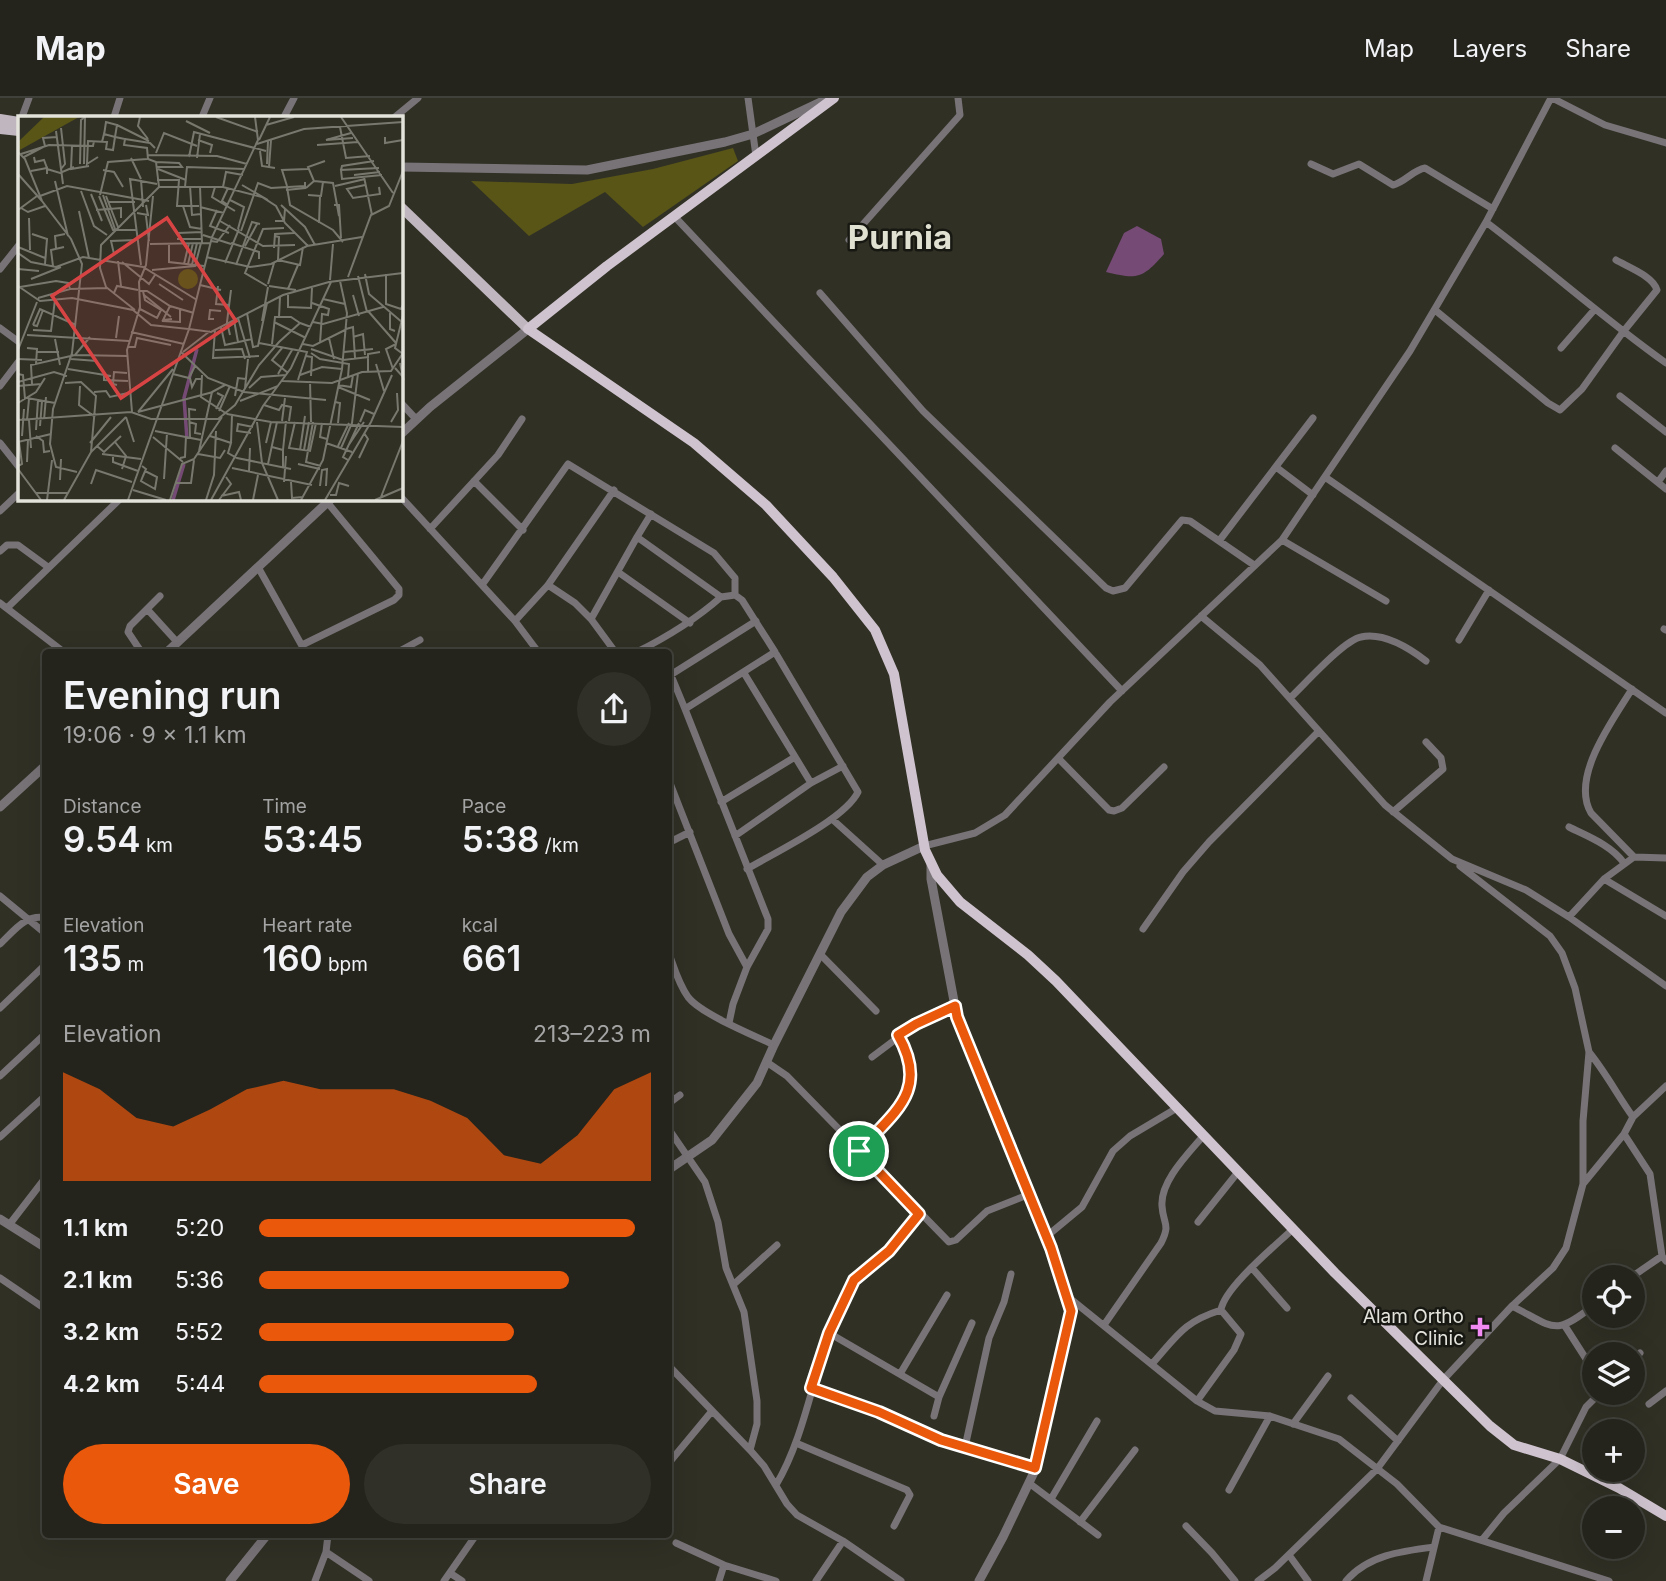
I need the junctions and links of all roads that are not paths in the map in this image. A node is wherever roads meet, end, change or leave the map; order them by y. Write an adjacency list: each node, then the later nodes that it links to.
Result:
1 (29, 98): 10 (street)
2 (120, 98): 11 (street)
3 (210, 98): 12 (street)
4 (294, 98): 13 (street)
5 (418, 98): 14 (street)
6 (748, 98): 19 (street)
7 (832, 98): 19 (street); 21 (highway)
8 (958, 98): 28 (street)
9 (1552, 98): 20 (street); 25 (street)
10 (22, 116)
11 (114, 116)
12 (202, 116)
13 (285, 116)
14 (396, 116)
15 (0, 119): 16 (main road)
16 (18, 121)
17 (0, 129): 18 (main road)
18 (18, 131)
19 (753, 134): 21 (street); 23 (street)
20 (1666, 143)
21 (756, 156): 26 (highway)
22 (1311, 164): 25 (street)
23 (402, 167)
24 (402, 208): 36 (main road)
25 (1493, 209): 27 (street)
26 (674, 216): 36 (highway); 110 (street)
27 (1486, 222): 33 (street); 34 (street)
28 (849, 240)
29 (18, 247): 31 (street)
30 (1616, 260): 37 (street)
31 (0, 269)
32 (820, 293): 71 (street)
33 (1595, 309): 37 (street); 39 (street)
34 (1435, 310): 37 (street); 55 (street)
35 (0, 328): 38 (street)
36 (528, 329): 46 (street); 131 (highway)
37 (1623, 332): 40 (street)
38 (18, 341)
39 (1561, 348)
40 (1665, 360)
41 (18, 362): 42 (street)
42 (0, 386)
43 (1620, 396): 48 (street)
44 (402, 403): 46 (street)
45 (1313, 418): 53 (street)
46 (416, 419): 49 (street)
47 (522, 419): 56 (street)
48 (1666, 432)
49 (402, 433)
50 (0, 443): 52 (street)
51 (1615, 448): 57 (street)
52 (18, 466)
53 (1276, 467): 61 (street); 71 (street)
54 (1666, 471): 57 (street)
55 (1325, 477): 61 (street); 79 (street)
56 (474, 481): 67 (street); 68 (street)
57 (1658, 482): 58 (street)
58 (1666, 489)
59 (614, 490): 66 (street); 68 (street); 78 (street)
60 (18, 494): 65 (street)
61 (1313, 495): 70 (street)
62 (402, 498): 67 (street)
63 (119, 500): 74 (street)
64 (329, 501): 75 (street); 98 (street)
65 (0, 511)
66 (651, 514): 69 (street); 80 (street)
67 (430, 529): 77 (street)
68 (523, 530): 77 (street)
69 (637, 537): 76 (street); 82 (street)
70 (1282, 540): 73 (street); 83 (street)
71 (1219, 541): 73 (street)
72 (0, 551): 74 (street)
73 (1254, 565): 86 (street)
74 (48, 567): 84 (street)
75 (258, 567): 93 (street); 98 (street)
76 (618, 572): 87 (street); 90 (street)
77 (482, 585): 88 (street)
78 (548, 585): 87 (street); 88 (street)
79 (1489, 590): 92 (street); 109 (street)
80 (735, 595): 82 (street); 89 (street)
81 (160, 596): 85 (street)
82 (721, 597): 90 (street)
83 (1386, 601)
84 (3, 606): 95 (street)
85 (147, 609): 93 (street); 96 (street)
86 (1201, 615): 110 (street); 111 (street)
87 (591, 619): 101 (street)
88 (515, 621): 100 (street)
89 (756, 621): 104 (street); 106 (street)
90 (690, 623): 94 (street)
91 (420, 640): 99 (street)
92 (1459, 640)
93 (177, 642): 97 (street)
94 (656, 643): 102 (street); 103 (street)
95 (60, 649)
96 (139, 649)
97 (170, 649)
98 (304, 649)
99 (403, 649)
100 (536, 649)
101 (613, 649)
102 (643, 649)
103 (659, 649)
104 (775, 652): 107 (street); 118 (street)
105 (1426, 661): 111 (street)
106 (672, 670)
107 (744, 673): 112 (street); 116 (street)
108 (672, 676): 112 (street)
109 (1632, 689): 113 (street); 133 (street)
110 (1122, 691): 117 (street)
111 (1290, 698): 114 (street)
112 (685, 709): 123 (street)
113 (1666, 713)
114 (1319, 731): 125 (street); 146 (street)
115 (1426, 741): 125 (street)
116 (795, 757): 121 (street); 123 (street)
117 (1059, 759): 119 (street); 131 (street)
118 (843, 766): 121 (street); 126 (street)
119 (1164, 767)
120 (42, 769): 124 (street)
121 (811, 783): 129 (street)
122 (672, 788): 128 (street)
123 (721, 803): 129 (street)
124 (0, 807)
125 (1393, 812): 135 (street)
126 (832, 819): 138 (street); 139 (street)
127 (1569, 827): 137 (street)
128 (690, 832): 130 (street); 151 (street)
129 (734, 836): 139 (street)
130 (672, 841)
131 (924, 846): 136 (highway); 138 (street)
132 (1666, 851): 134 (street)
133 (1634, 857): 134 (street); 137 (street)
134 (1663, 858)
135 (1452, 859): 144 (street); 163 (street)
136 (931, 862): 156 (street); 171 (highway)
137 (1624, 863): 140 (street)
138 (883, 865): 149 (street)
139 (747, 869): 151 (street)
140 (1604, 879): 142 (street); 144 (street)
141 (0, 896): 145 (street)
142 (1666, 916)
143 (42, 917): 145 (street)
144 (1569, 917): 155 (street)
145 (27, 919): 147 (street); 148 (street)
146 (1143, 929)
147 (42, 931)
148 (0, 944)
149 (820, 954): 158 (street); 162 (street)
150 (672, 963): 153 (street)
151 (747, 967): 159 (street)
152 (42, 968): 157 (street)
153 (678, 981): 154 (street); 159 (street)
154 (672, 983)
155 (1666, 986)
156 (955, 1006): 160 (street); 183 (street)
157 (0, 1008)
158 (876, 1011)
159 (729, 1023): 162 (street)
160 (898, 1035): 164 (street); 177 (street)
161 (42, 1037): 166 (street)
162 (774, 1045): 165 (street)
163 (1589, 1052): 172 (street); 182 (street)
164 (872, 1056)
165 (768, 1063): 177 (street); 178 (street)
166 (0, 1076)
167 (1666, 1086): 172 (street)
168 (680, 1095): 170 (street)
169 (42, 1099): 176 (street)
170 (672, 1101)
171 (1177, 1108): 175 (highway); 190 (street)
172 (1633, 1117): 174 (street)
173 (672, 1134): 178 (street)
174 (1624, 1134): 182 (street); 189 (street)
175 (1203, 1135): 180 (highway); 207 (street)
176 (0, 1138)
177 (859, 1151): 184 (street)
178 (687, 1158): 179 (street); 198 (street)
179 (672, 1167)
180 (1238, 1172): 186 (street); 188 (highway)
181 (42, 1182): 187 (street)
182 (1583, 1184): 202 (street)
183 (1030, 1194): 184 (street); 190 (street)
184 (919, 1214): 209 (street)
185 (0, 1219): 187 (street)
186 (1198, 1222)
187 (9, 1225): 192 (street)
188 (1293, 1229): 194 (street); 215 (highway)
189 (1663, 1234): 193 (street)
190 (1047, 1237): 200 (street)
191 (778, 1245): 198 (street)
192 (42, 1246)
193 (1664, 1258): 195 (street)
194 (1252, 1268): 203 (street); 204 (street)
195 (1645, 1269)
196 (1011, 1273): 230 (street)
197 (0, 1278): 201 (street)
198 (733, 1285): 231 (street)
199 (947, 1295): 213 (street)
200 (1066, 1295): 207 (street); 235 (street)
201 (41, 1306)
202 (1512, 1306): 208 (street); 215 (street)
203 (1287, 1308)
204 (1221, 1310): 211 (street); 220 (street)
205 (1582, 1314): 208 (street)
206 (972, 1323): 218 (street)
207 (1104, 1325): 211 (street)
208 (1565, 1326): 210 (street)
209 (829, 1333): 213 (street); 216 (street)
210 (1582, 1353)
211 (1152, 1364): 220 (street)
212 (672, 1372): 223 (street)
213 (900, 1374): 218 (street)
214 (1328, 1376): 227 (street)
215 (1443, 1380): 228 (street); 234 (highway)
216 (811, 1388): 229 (street); 230 (street)
217 (1666, 1391): 221 (street)
218 (939, 1397): 224 (street)
219 (1351, 1398): 228 (street)
220 (1197, 1401): 225 (street)
221 (1649, 1404)
222 (1588, 1405): 234 (street)
223 (712, 1411): 231 (street); 233 (street)
224 (934, 1416)
225 (1270, 1416): 227 (street); 239 (street)
226 (1097, 1421): 240 (street)
227 (1293, 1424): 236 (street)
228 (1398, 1441): 236 (street)
229 (796, 1443): 238 (street); 243 (street)
230 (965, 1447): 235 (street)
231 (750, 1450): 238 (street)
232 (1135, 1450): 242 (street)
233 (672, 1459)
234 (1560, 1459): 241 (highway); 251 (street)
235 (1035, 1468): 237 (street)
236 (1377, 1469): 245 (street); 255 (street)
237 (1029, 1483): 240 (street); 258 (street)
238 (776, 1485): 250 (street)
239 (1229, 1490)
240 (1051, 1500): 242 (street)
241 (1665, 1513)
242 (1080, 1522): 246 (street)
243 (894, 1526)
244 (1186, 1527): 269 (street)
245 (1439, 1527): 251 (street); 253 (street)
246 (1098, 1535)
247 (265, 1538): 259 (street)
248 (328, 1538): 254 (street)
249 (474, 1538): 257 (street)
250 (843, 1541): 266 (street); 267 (street)
251 (1482, 1541): 274 (street)
252 (676, 1543): 256 (street)
253 (1434, 1547): 272 (street); 273 (street)
254 (326, 1552): 260 (street); 261 (street)
255 (1289, 1555): 270 (street); 271 (street)
256 (724, 1565): 264 (street); 265 (street)
257 (450, 1573): 262 (street); 263 (street)
258 (980, 1580): 268 (street)
259 (230, 1581)
260 (315, 1581)
261 (369, 1581)
262 (444, 1581)
263 (462, 1581)
264 (719, 1581)
265 (773, 1581)
266 (816, 1581)
267 (901, 1581)
268 (991, 1581)
269 (1235, 1581)
270 (1258, 1581)
271 (1308, 1581)
272 (1346, 1581)
273 (1426, 1581)
274 (1609, 1581)

